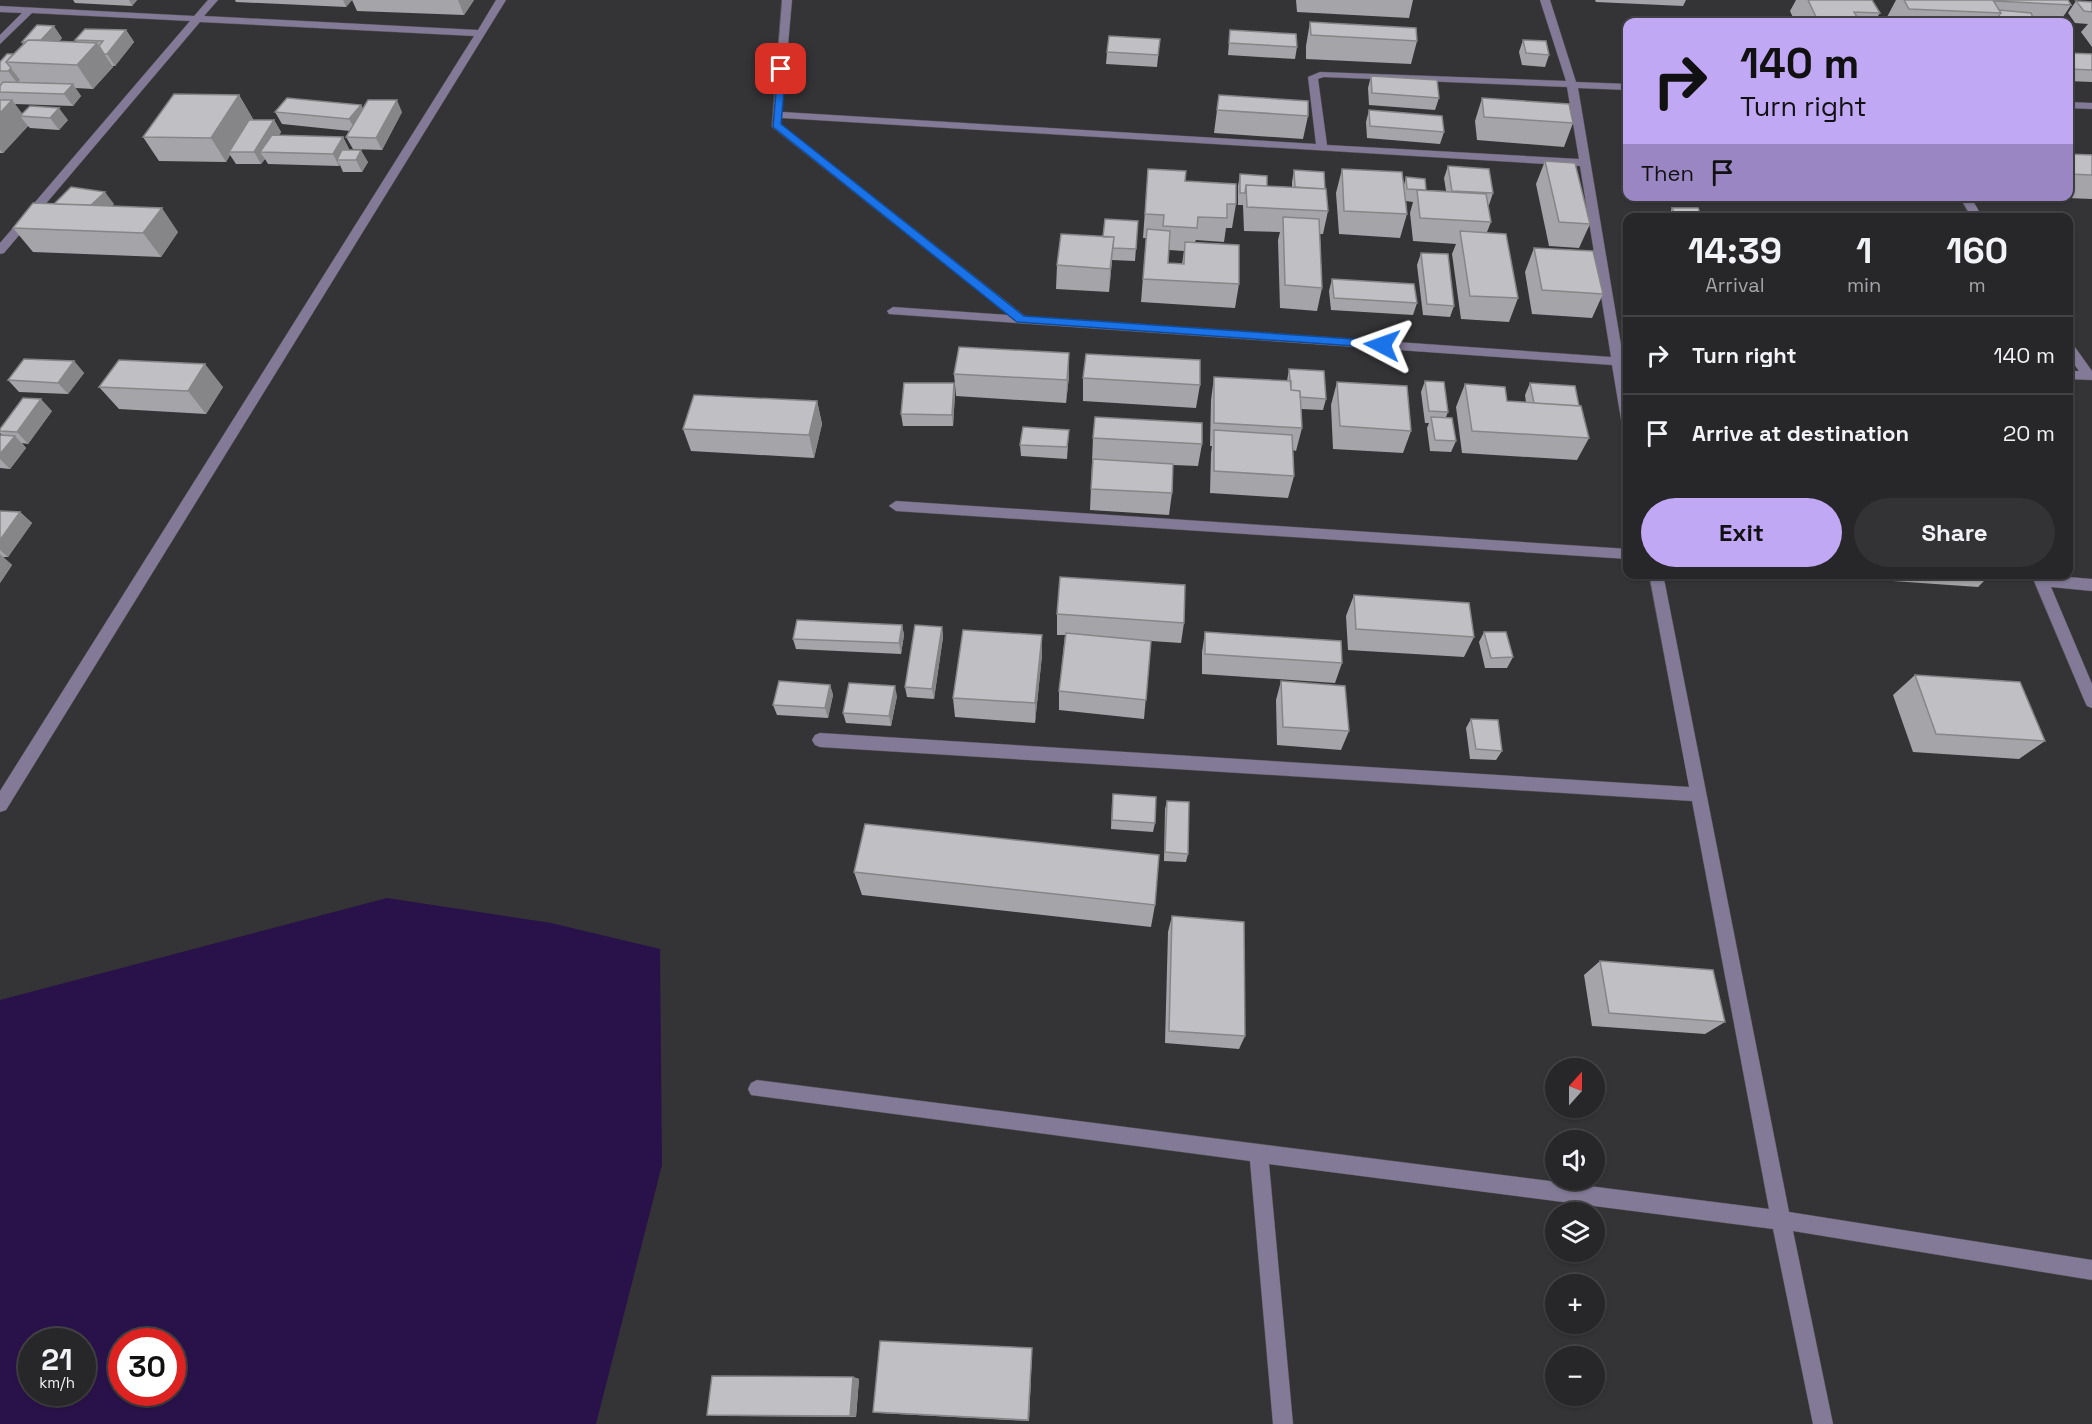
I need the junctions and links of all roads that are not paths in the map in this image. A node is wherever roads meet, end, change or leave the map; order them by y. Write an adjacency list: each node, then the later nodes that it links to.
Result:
1 (213, 0): 7 (street)
2 (501, 0): 8 (street)
3 (787, 0): 14 (street)
4 (1545, 0): 10 (street)
5 (0, 9): 6 (street)
6 (30, 10): 7 (street); 9 (street)
7 (198, 19): 8 (street); 17 (street)
8 (480, 33): 34 (street)
9 (0, 41)
10 (1572, 85): 11 (street); 15 (street); 16 (street)
11 (1623, 87)
12 (2073, 105): 13 (street)
13 (2092, 106)
14 (777, 115): 15 (street); 19 (street)
15 (1322, 147): 16 (street)
16 (1584, 163): 21 (street)
17 (0, 250)
18 (893, 312): 19 (street)
19 (1021, 319): 21 (street)
20 (2073, 353): 23 (street)
21 (1621, 362): 24 (street)
22 (2073, 375): 23 (street)
23 (2091, 376)
24 (1623, 380)
25 (896, 506): 26 (street)
26 (1623, 554)
27 (1657, 579): 33 (street)
28 (2039, 579): 31 (street)
29 (2047, 579): 30 (street)
30 (2092, 585)
31 (2092, 702)
32 (820, 740): 33 (street)
33 (1698, 794): 37 (street)
34 (0, 805)
35 (757, 1089): 36 (street)
36 (1259, 1153): 37 (street); 39 (street)
37 (1781, 1220): 38 (street); 40 (street)
38 (2092, 1270)
39 (1283, 1424)
40 (1823, 1424)

